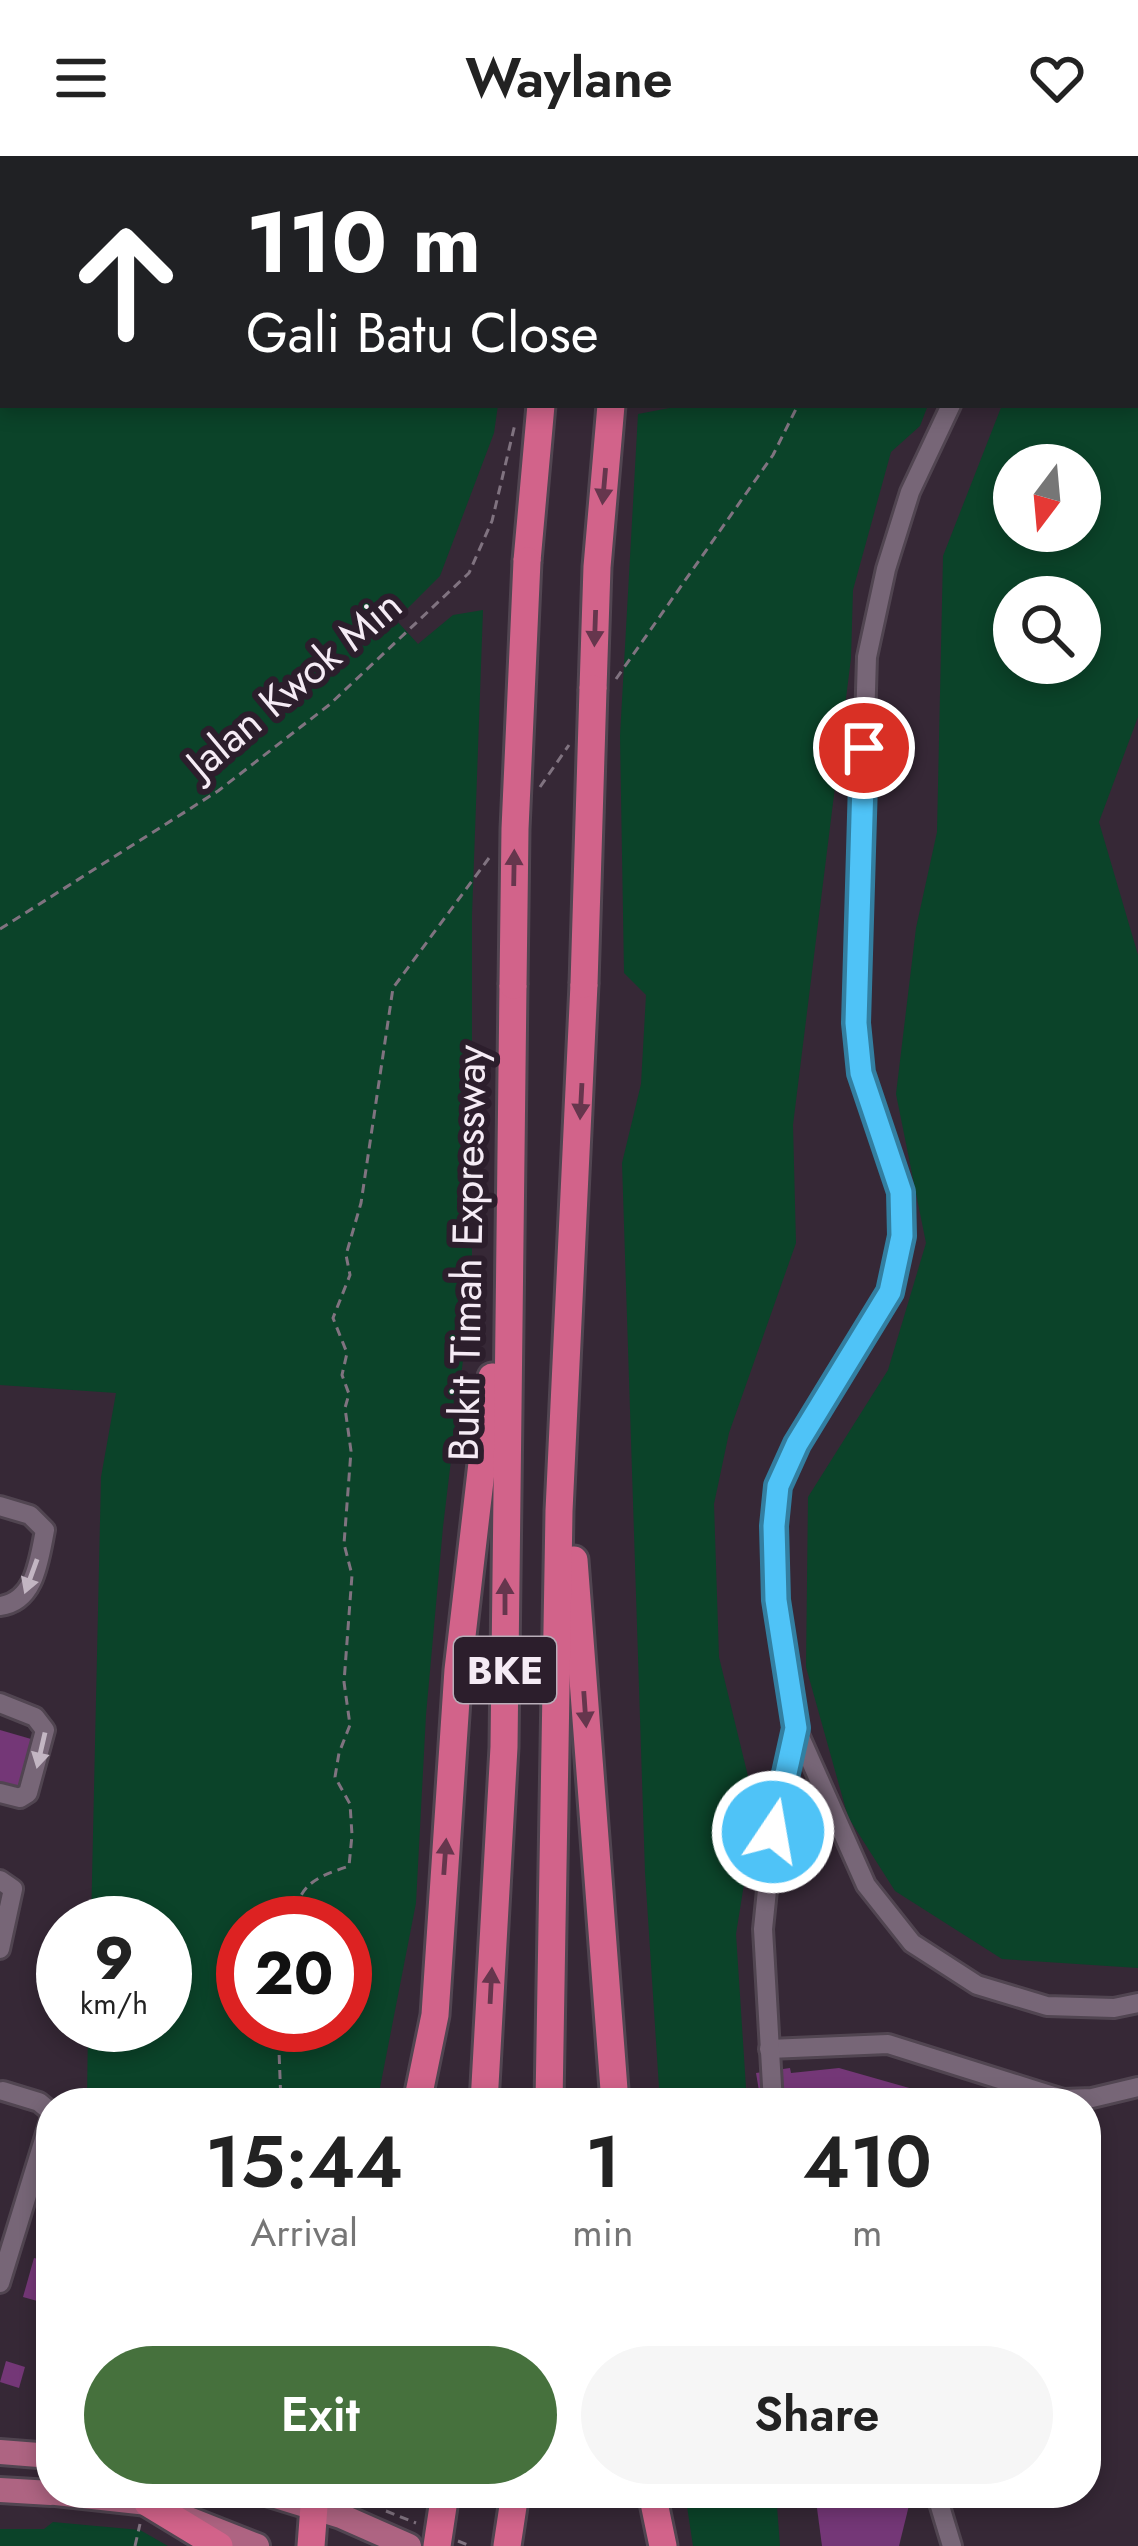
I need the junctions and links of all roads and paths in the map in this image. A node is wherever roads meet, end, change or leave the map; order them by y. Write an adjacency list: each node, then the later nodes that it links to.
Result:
1 (610, 408): 12 (highway, BKE, one-way to 12, bridge)
2 (796, 408): 5 (path)
3 (950, 408): 15 (lane)
4 (530, 411): 9 (path, Jalan Kwok Min); 10 (highway, Bukit Timah Expressway / BKE, one-way to 4, bridge)
5 (614, 682)
6 (574, 739): 7 (path)
7 (534, 795)
8 (494, 852): 18 (path)
9 (0, 929)
10 (508, 1236): 25 (highway, one-way to 10); 26 (highway, Bukit Timah Expressway / BKE, one-way to 10)
11 (0, 1506): 13 (lane, one-way to 13)
12 (559, 1511): 27 (highway, BKE); 28 (highway, one-way to 28)
13 (0, 1606)
14 (0, 1703): 16 (lane, one-way to 16)
15 (796, 1728): 20 (lane); 21 (lane)
16 (0, 1793)
17 (0, 1880): 19 (lane)
18 (298, 1896)
19 (0, 1949)
20 (1138, 2003)
21 (769, 2049): 29 (lane); 30 (lane)
22 (279, 2052): 24 (path)
23 (1138, 2087): 32 (lane)
24 (280, 2088)
25 (420, 2088)
26 (485, 2088)
27 (549, 2088)
28 (614, 2088)
29 (772, 2088)
30 (1010, 2088)
31 (3, 2091): 33 (lane)
32 (1101, 2095)
33 (36, 2101)
34 (36, 2164): 35 (lane)
35 (0, 2283)
36 (0, 2452): 37 (main road)
37 (36, 2455)
38 (0, 2490): 39 (main road)
39 (36, 2492)
40 (130, 2508): 48 (main road)
41 (313, 2508): 52 (highway)
42 (331, 2508): 53 (main road)
43 (443, 2508): 54 (highway, bridge)
44 (512, 2508): 55 (highway)
45 (653, 2508): 56 (highway)
46 (655, 2508): 57 (highway)
47 (940, 2508): 58 (lane)
48 (145, 2511): 49 (path); 50 (highway); 51 (main road)
49 (135, 2546)
50 (219, 2546)
51 (257, 2546)
52 (311, 2546)
53 (409, 2546)
54 (437, 2546)
55 (507, 2546)
56 (652, 2546)
57 (663, 2546)
58 (952, 2546)

